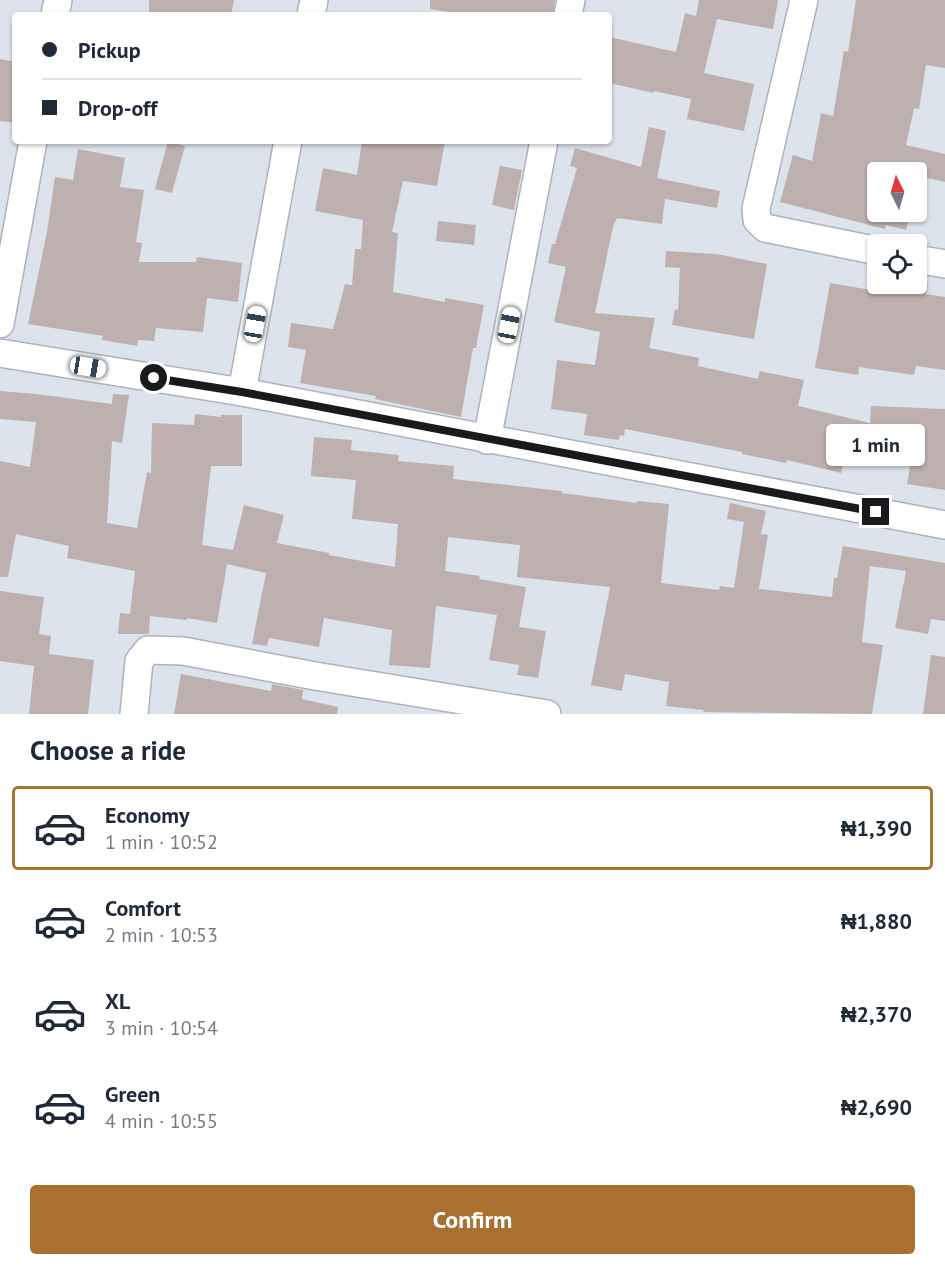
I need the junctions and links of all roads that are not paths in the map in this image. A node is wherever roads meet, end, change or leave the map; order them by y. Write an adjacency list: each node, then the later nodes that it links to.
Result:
1 (804, 0): 5 (street)
2 (32, 144): 8 (street)
3 (287, 144): 10 (street)
4 (543, 144): 11 (street)
5 (867, 249)
6 (927, 261): 7 (street)
7 (945, 264)
8 (0, 324)
9 (0, 353): 10 (street)
10 (242, 392): 11 (street)
11 (487, 440): 12 (street)
12 (945, 525)
13 (134, 714): 14 (street)
14 (547, 714)

